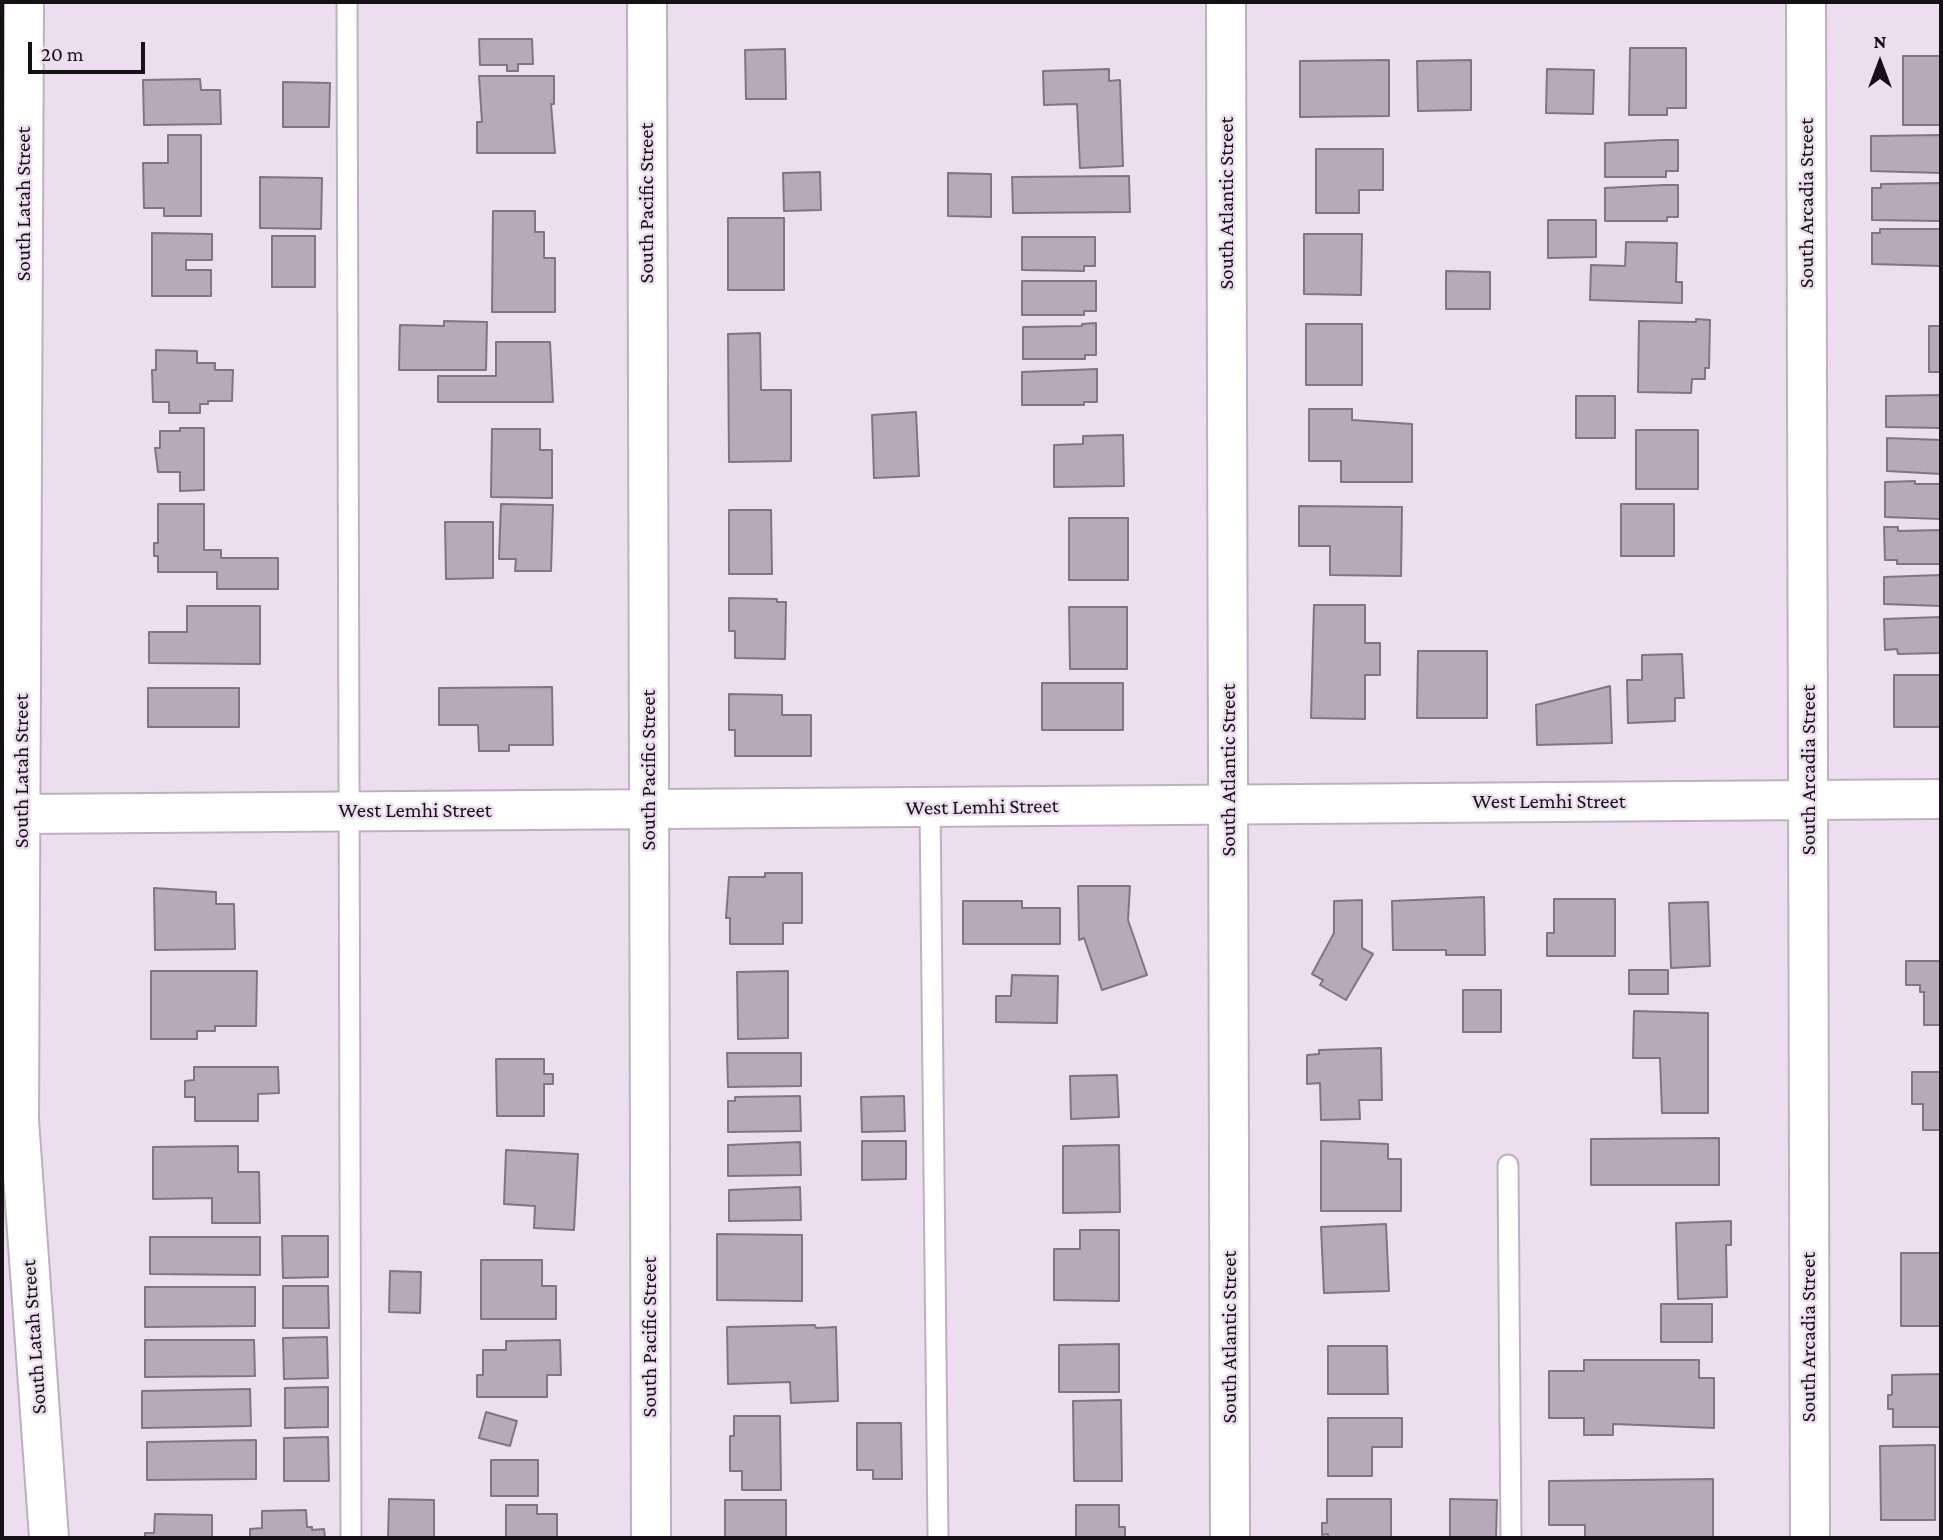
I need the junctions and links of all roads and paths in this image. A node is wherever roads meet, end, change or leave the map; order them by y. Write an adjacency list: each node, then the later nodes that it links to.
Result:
1 (24, 2): 12 (street, South Latah Street)
2 (347, 2): 11 (lane)
3 (647, 2): 10 (street, South Pacific Street)
4 (1227, 2): 8 (street, South Atlantic Street)
5 (1806, 2): 7 (street, South Arcadia Street)
6 (1941, 799): 7 (street, West Lemhi Street)
7 (1809, 800): 8 (street, West Lemhi Street); 21 (street, South Arcadia Street)
8 (1229, 804): 9 (street, West Lemhi Street); 19 (street, South Atlantic Street)
9 (930, 807): 10 (street, West Lemhi Street); 18 (lane)
10 (650, 809): 11 (street, West Lemhi Street); 17 (street, South Pacific Street)
11 (349, 811): 12 (street, West Lemhi Street); 16 (lane)
12 (22, 814): 13 (street, South Latah Street)
13 (10, 1121): 15 (street, South Latah Street)
14 (1508, 1165): 20 (lane)
15 (49, 1538)
16 (351, 1538)
17 (651, 1538)
18 (938, 1538)
19 (1230, 1538)
20 (1511, 1538)
21 (1810, 1538)

